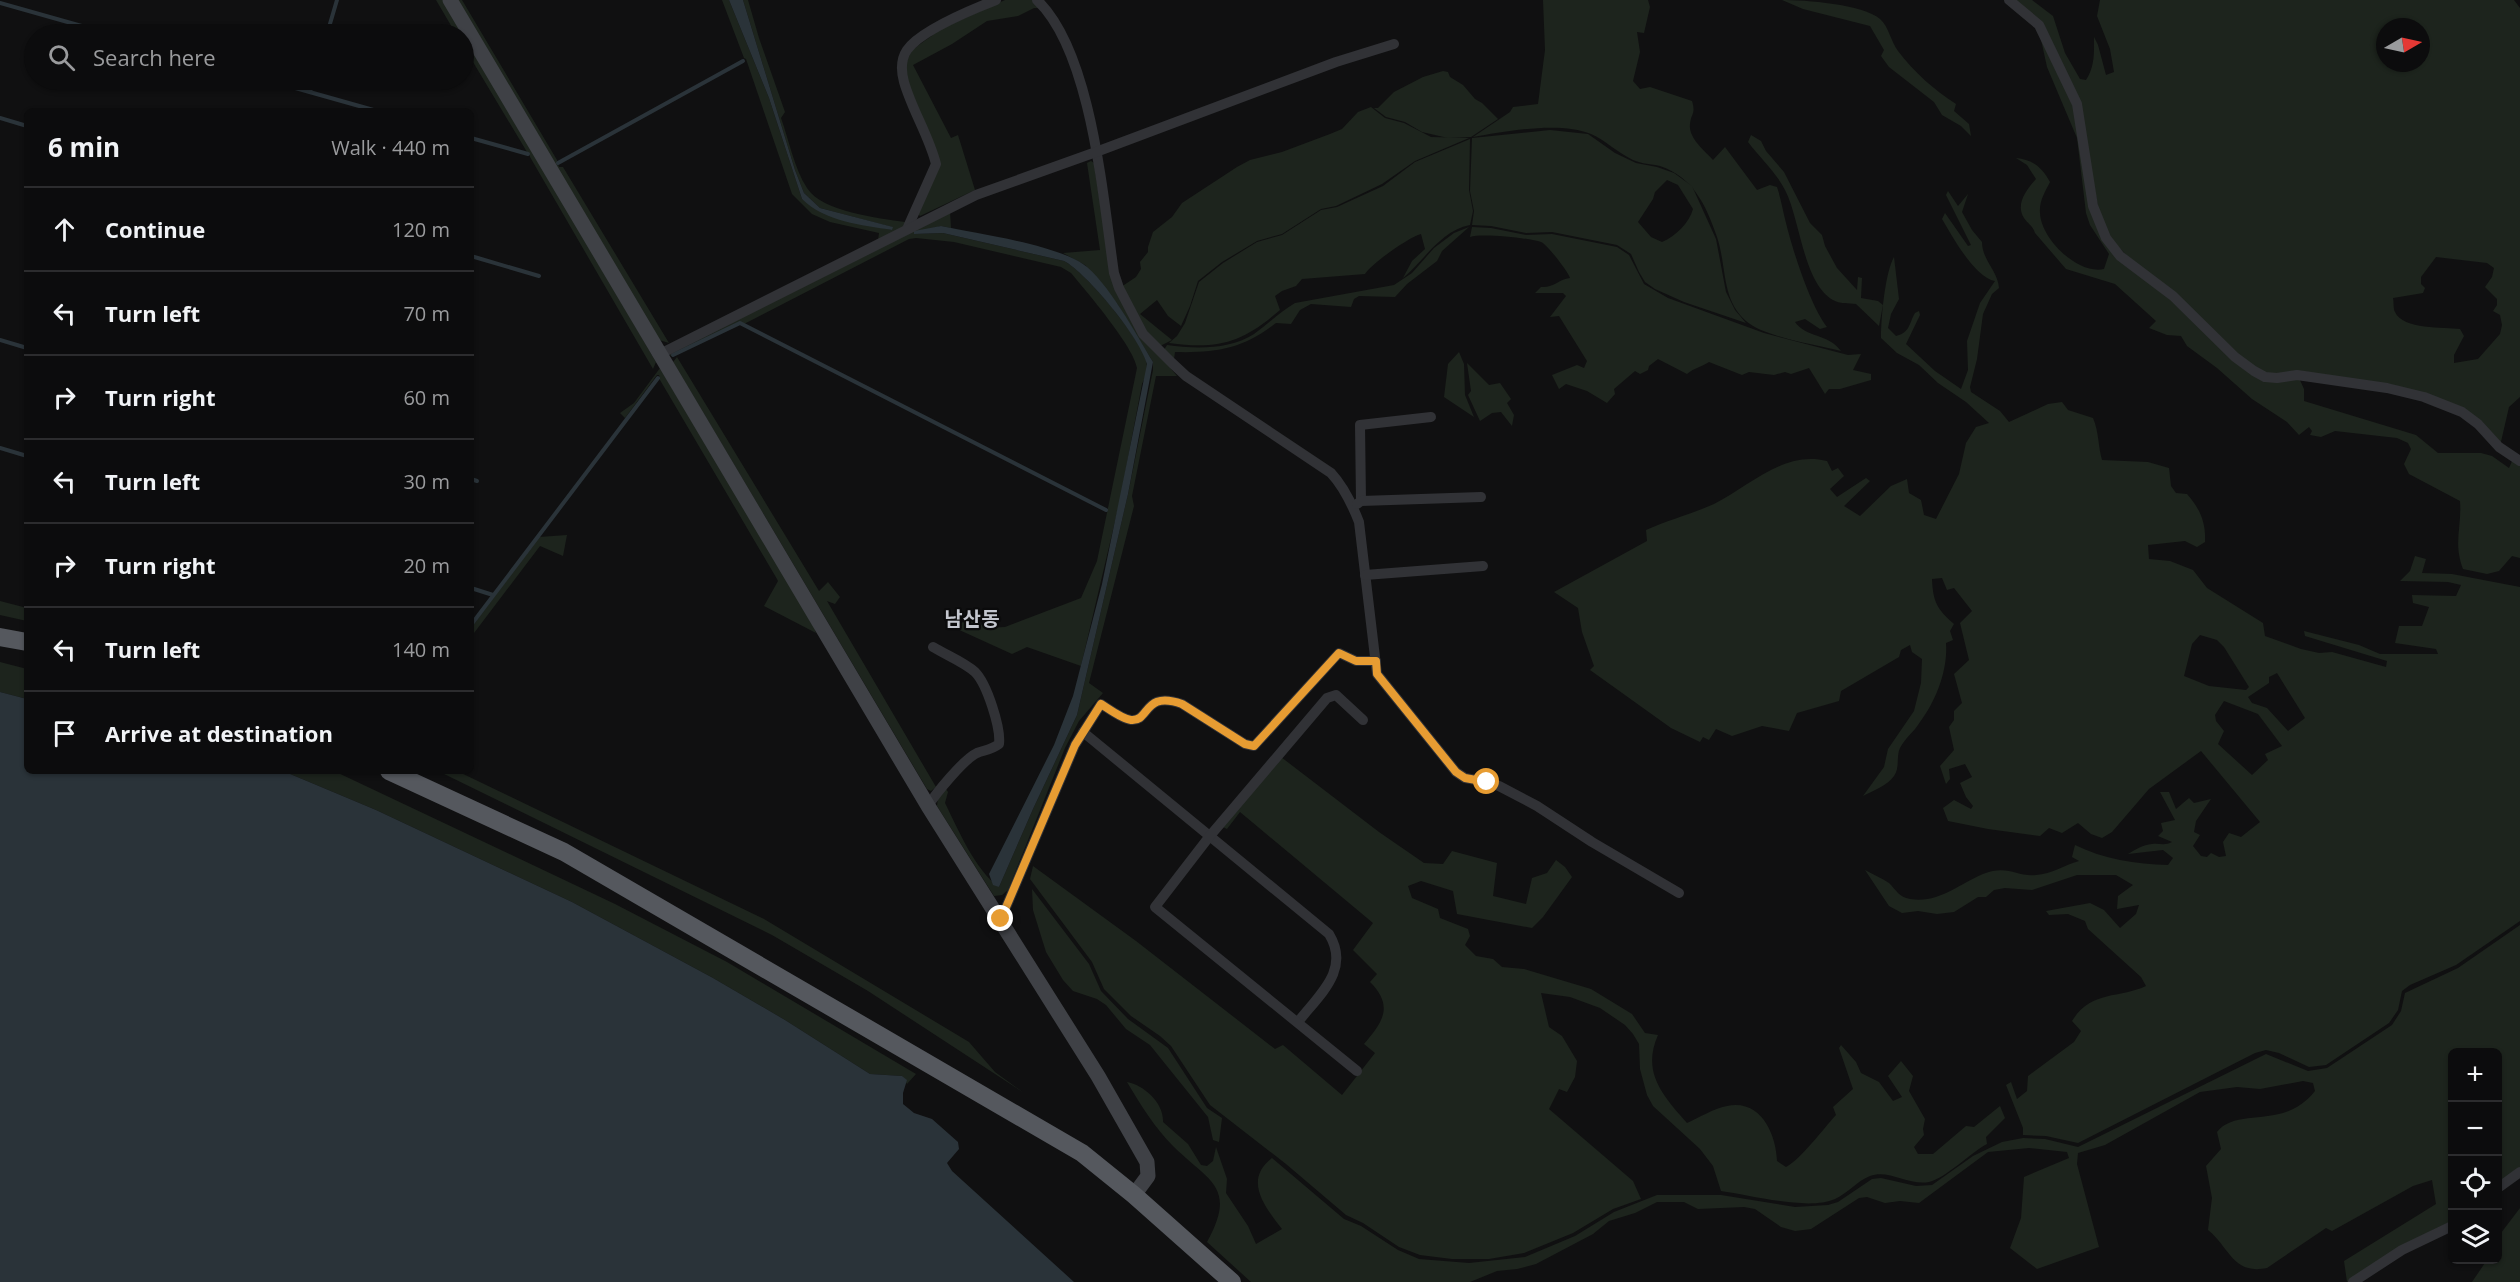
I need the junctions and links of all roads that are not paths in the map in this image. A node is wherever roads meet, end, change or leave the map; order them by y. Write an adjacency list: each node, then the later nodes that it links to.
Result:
1 (450, 0): 5 (main road)
2 (996, 0): 9 (street)
3 (1037, 0): 8 (street)
4 (2009, 0): 12 (street)
5 (464, 24)
6 (474, 40): 10 (main road)
7 (1394, 44): 8 (street)
8 (1096, 152): 9 (street); 14 (street)
9 (907, 229): 10 (street)
10 (660, 354): 24 (main road)
11 (1431, 417): 14 (street)
12 (2520, 461)
13 (1482, 497): 14 (street)
14 (1357, 504): 16 (street)
15 (1484, 566): 16 (street)
16 (1365, 575): 20 (street)
17 (0, 637): 18 (highway)
18 (24, 641)
19 (933, 648): 24 (street)
20 (1376, 661): 22 (street); 26 (street)
21 (1363, 720): 25 (street)
22 (1083, 732): 25 (street); 27 (street)
23 (395, 774): 32 (highway)
24 (928, 806): 27 (main road)
25 (1209, 837): 28 (street); 28 (street)
26 (1679, 893)
27 (1001, 919): 32 (main road)
28 (1298, 1022): 29 (street)
29 (1357, 1071)
30 (2520, 1172): 31 (street)
31 (2502, 1185)
32 (1134, 1196): 34 (highway)
33 (2448, 1228): 35 (street)
34 (1232, 1282)
35 (2354, 1282)

